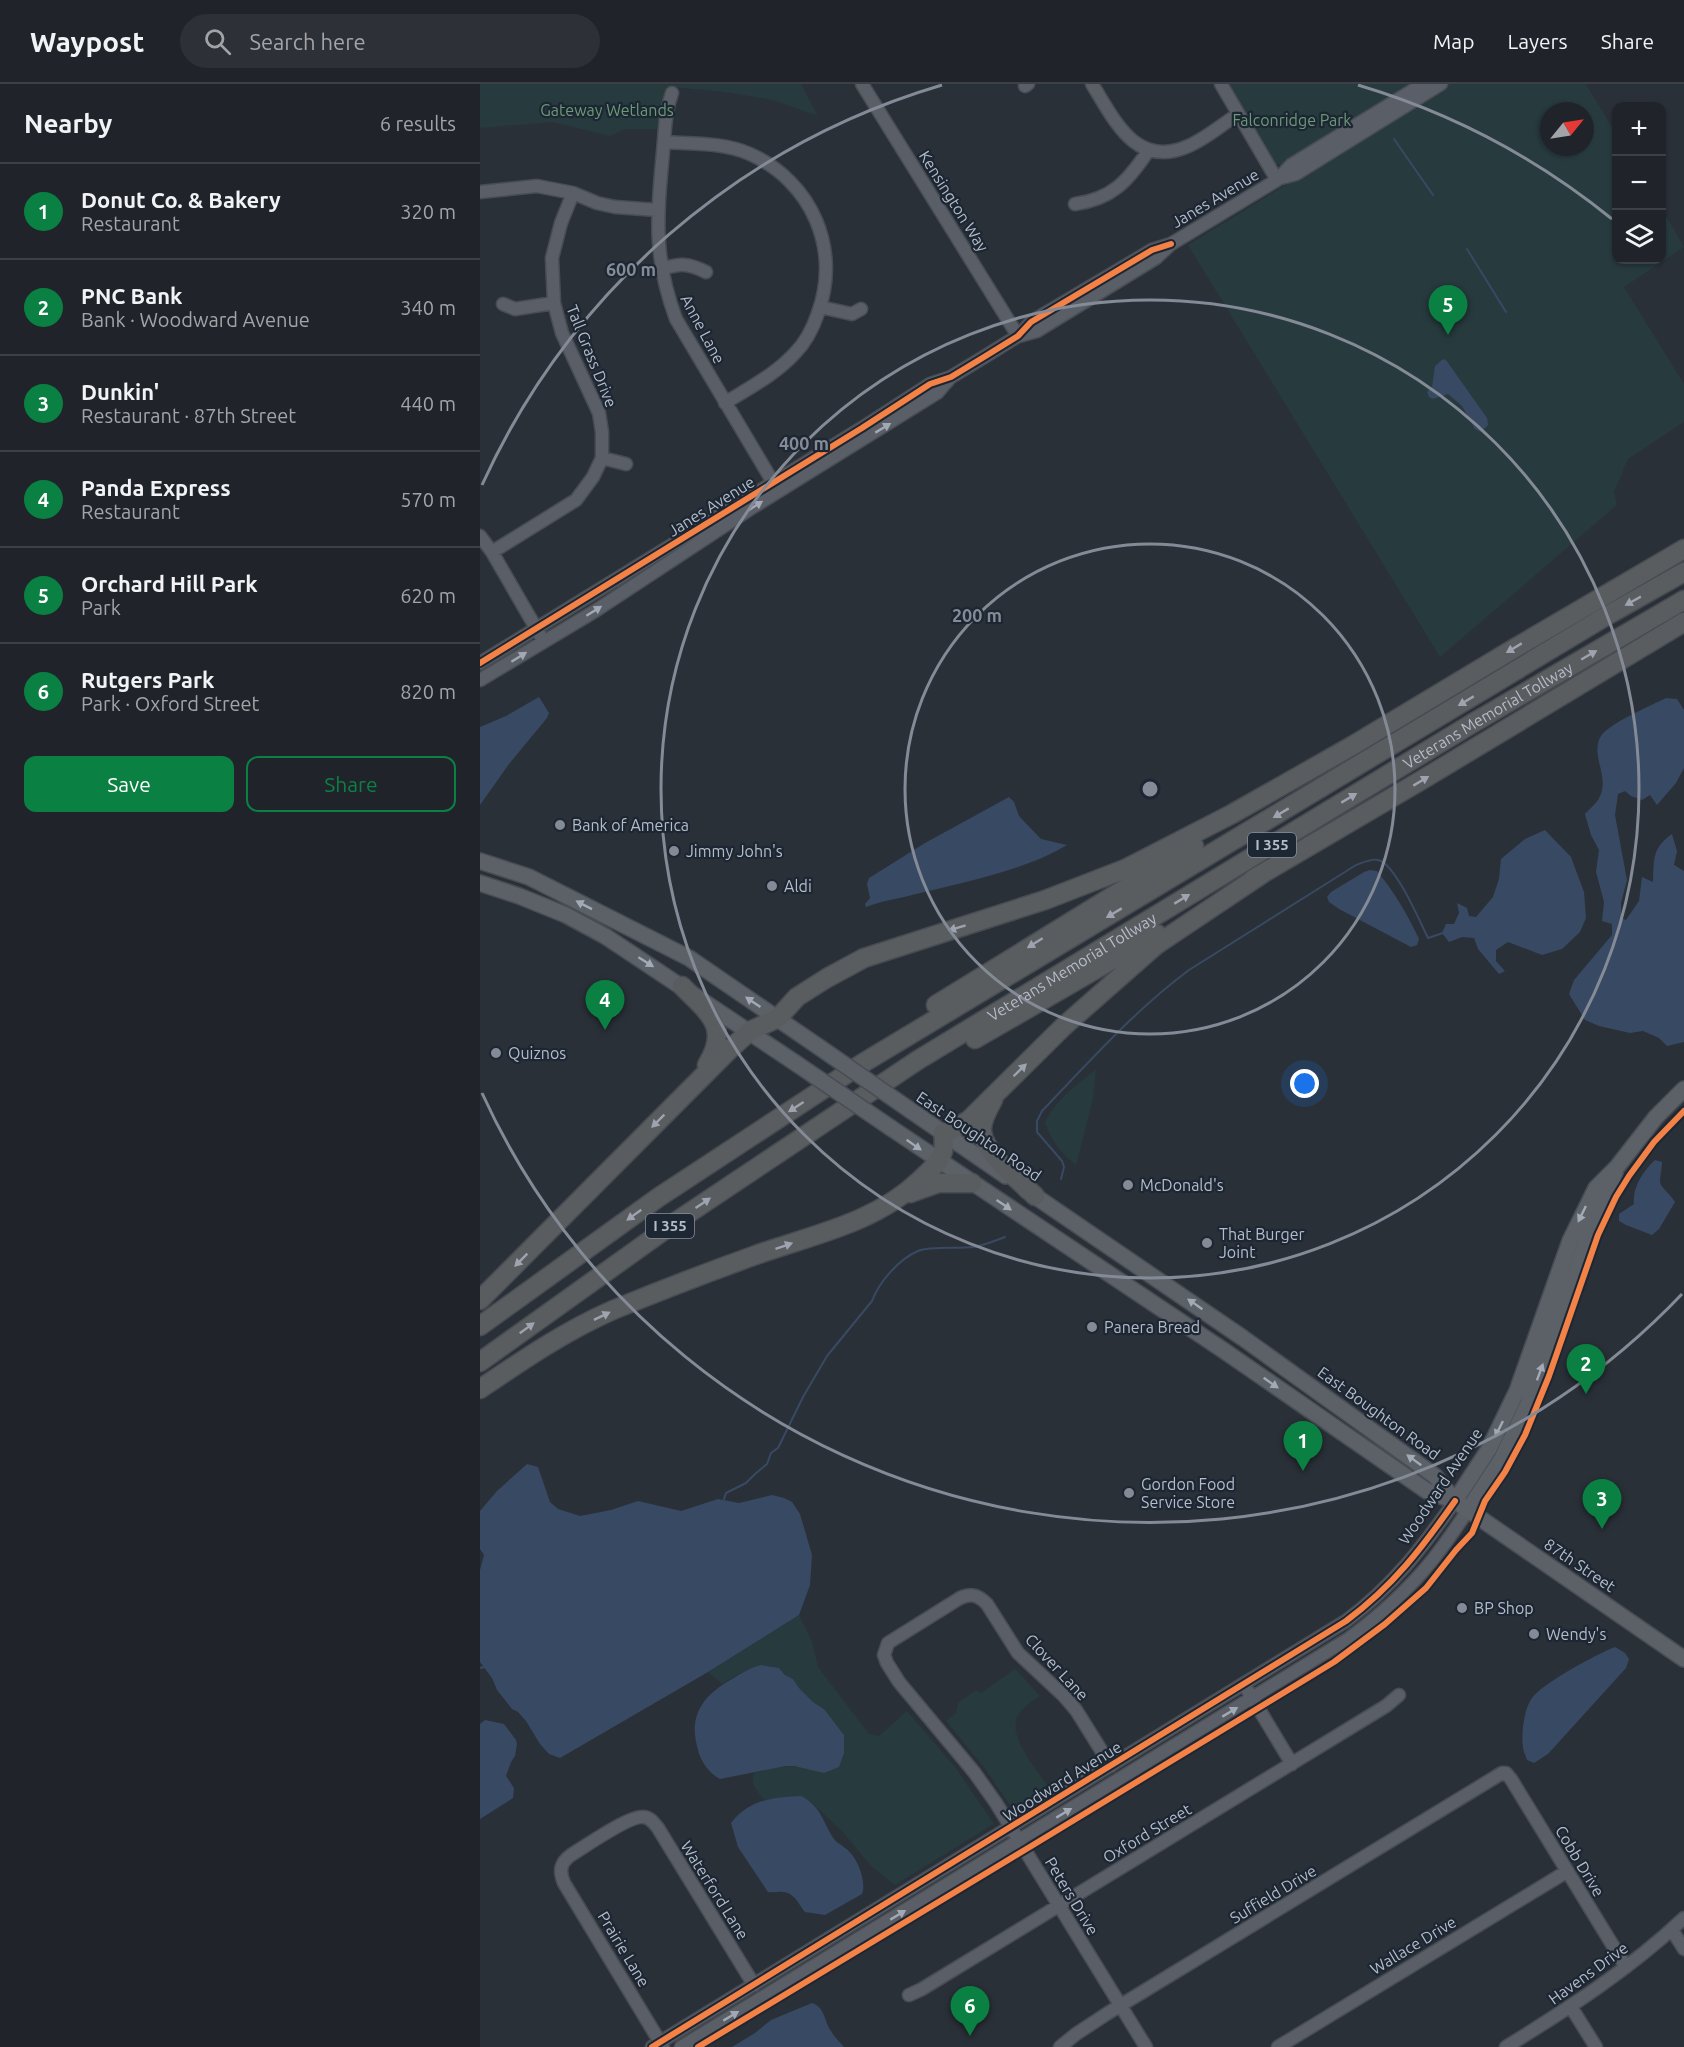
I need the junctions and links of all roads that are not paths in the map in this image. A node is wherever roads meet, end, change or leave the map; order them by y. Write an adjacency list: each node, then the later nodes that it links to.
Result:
1 (862, 84): 21 (street, Kensington Way)
2 (1092, 84): 9 (street)
3 (1221, 84): 7 (street)
4 (1423, 84): 10 (street, Janes Avenue)
5 (1441, 84): 10 (street, Janes Avenue)
6 (672, 93): 8 (street, Anne Lane)
7 (1237, 115): 9 (street); 10 (street)
8 (664, 142): 14 (street, Anne Lane); 19 (street)
9 (1148, 152): 13 (street)
10 (1277, 180): 21 (street, Janes Avenue)
11 (480, 192): 12 (street)
12 (573, 193): 14 (street); 17 (street, Tall Grass Drive)
13 (1075, 204)
14 (657, 210): 15 (street, Anne Lane)
15 (661, 269): 16 (street); 22 (street, Anne Lane)
16 (706, 272)
17 (554, 303): 18 (street); 23 (street, Tall Grass Drive)
18 (503, 304)
19 (820, 307): 20 (street); 22 (street)
20 (861, 309)
21 (1018, 336): 25 (street, Janes Avenue)
22 (724, 403): 25 (street, Anne Lane)
23 (602, 458): 24 (street); 28 (street, Tall Grass Drive)
24 (626, 464)
25 (776, 487): 32 (street, Janes Avenue); 33 (street, Janes Avenue, one-way to 25)
26 (480, 536): 28 (street)
27 (1684, 549): 36 (highway, one-way to 36)
28 (492, 552): 32 (street)
29 (1684, 572): 43 (highway, Veterans Memorial Tollway / I 355, one-way to 43)
30 (1684, 600): 47 (highway, Veterans Memorial Tollway / I 355, one-way to 30)
31 (1684, 621): 38 (highway, one-way to 31)
32 (537, 629): 33 (street); 34 (street, Janes Avenue)
33 (544, 641): 35 (street, Janes Avenue, one-way to 33)
34 (480, 663)
35 (480, 680)
36 (1352, 746): 41 (highway, one-way to 41); 43 (highway, one-way to 43)
37 (480, 861): 41 (main road, East Boughton Road, one-way to 37)
38 (1262, 874): 46 (highway, one-way to 38); 47 (highway)
39 (480, 883): 40 (main road, one-way to 40)
40 (682, 986): 42 (main road); 44 (highway)
41 (778, 1018): 42 (highway); 48 (main road, East Boughton Road, bridge)
42 (750, 1031): 44 (highway); 49 (main road, one-way to 49, bridge)
43 (863, 1063): 55 (highway, Veterans Memorial Tollway / I 355, one-way to 55)
44 (699, 1080): 54 (highway, one-way to 54)
45 (1684, 1089): 50 (main road, Woodward Avenue)
46 (997, 1092): 48 (highway); 52 (highway)
47 (864, 1095): 56 (highway, Veterans Memorial Tollway / I 355, one-way to 47)
48 (944, 1133): 49 (highway); 52 (main road, East Boughton Road)
49 (938, 1161): 51 (main road); 53 (highway)
50 (1617, 1167): 58 (main road, Woodward Avenue, one-way to 58); 59 (main road, Woodward Avenue, one-way to 50)
51 (972, 1183): 53 (highway); 58 (main road, one-way to 58)
52 (1035, 1196): 58 (main road, East Boughton Road, one-way to 52)
53 (897, 1198): 57 (highway, one-way to 53)
54 (480, 1300)
55 (480, 1326)
56 (480, 1362)
57 (480, 1389)
58 (1455, 1501): 59 (main road, 87th Street); 62 (street, Woodward Avenue)
59 (1468, 1510): 61 (main road, 87th Street); 64 (street, Woodward Avenue)
60 (974, 1595): 66 (street, Clover Lane); 68 (street, Peters Drive)
61 (1684, 1659)
62 (1245, 1685): 64 (street); 66 (street, Woodward Avenue)
63 (1399, 1695): 65 (street, Oxford Street)
64 (1252, 1698): 65 (street); 69 (street, Woodward Avenue, one-way to 64)
65 (1292, 1764): 72 (street, Oxford Street)
66 (1111, 1766): 68 (street, Woodward Avenue)
67 (1506, 1773): 71 (street, Cobb Drive); 79 (street, Suffield Drive)
68 (1011, 1828): 69 (street, Peters Drive); 77 (street, Woodward Avenue)
69 (1019, 1841): 72 (street, Peters Drive); 82 (street, Woodward Avenue, one-way to 69)
70 (561, 1867): 77 (street, Waterford Lane); 81 (street, Prairie Lane)
71 (1566, 1872): 76 (street, Cobb Drive); 85 (street, Wallace Drive)
72 (1058, 1906): 78 (street, Oxford Street); 79 (street, Peters Drive)
73 (1684, 1918): 74 (street, Havens Drive)
74 (1672, 1930): 75 (street); 76 (street, Havens Drive)
75 (1684, 1949)
76 (1626, 1967): 80 (street, Havens Drive)
77 (754, 1985): 81 (street, Woodward Avenue)
78 (909, 1995)
79 (1120, 2006): 83 (street, Suffield Drive); 84 (street, Peters Drive)
80 (1571, 2007): 86 (street, Havens Drive); 87 (street)
81 (658, 2045)
82 (681, 2047)
83 (1060, 2047)
84 (1146, 2047)
85 (1278, 2047)
86 (1506, 2047)
87 (1596, 2047)

